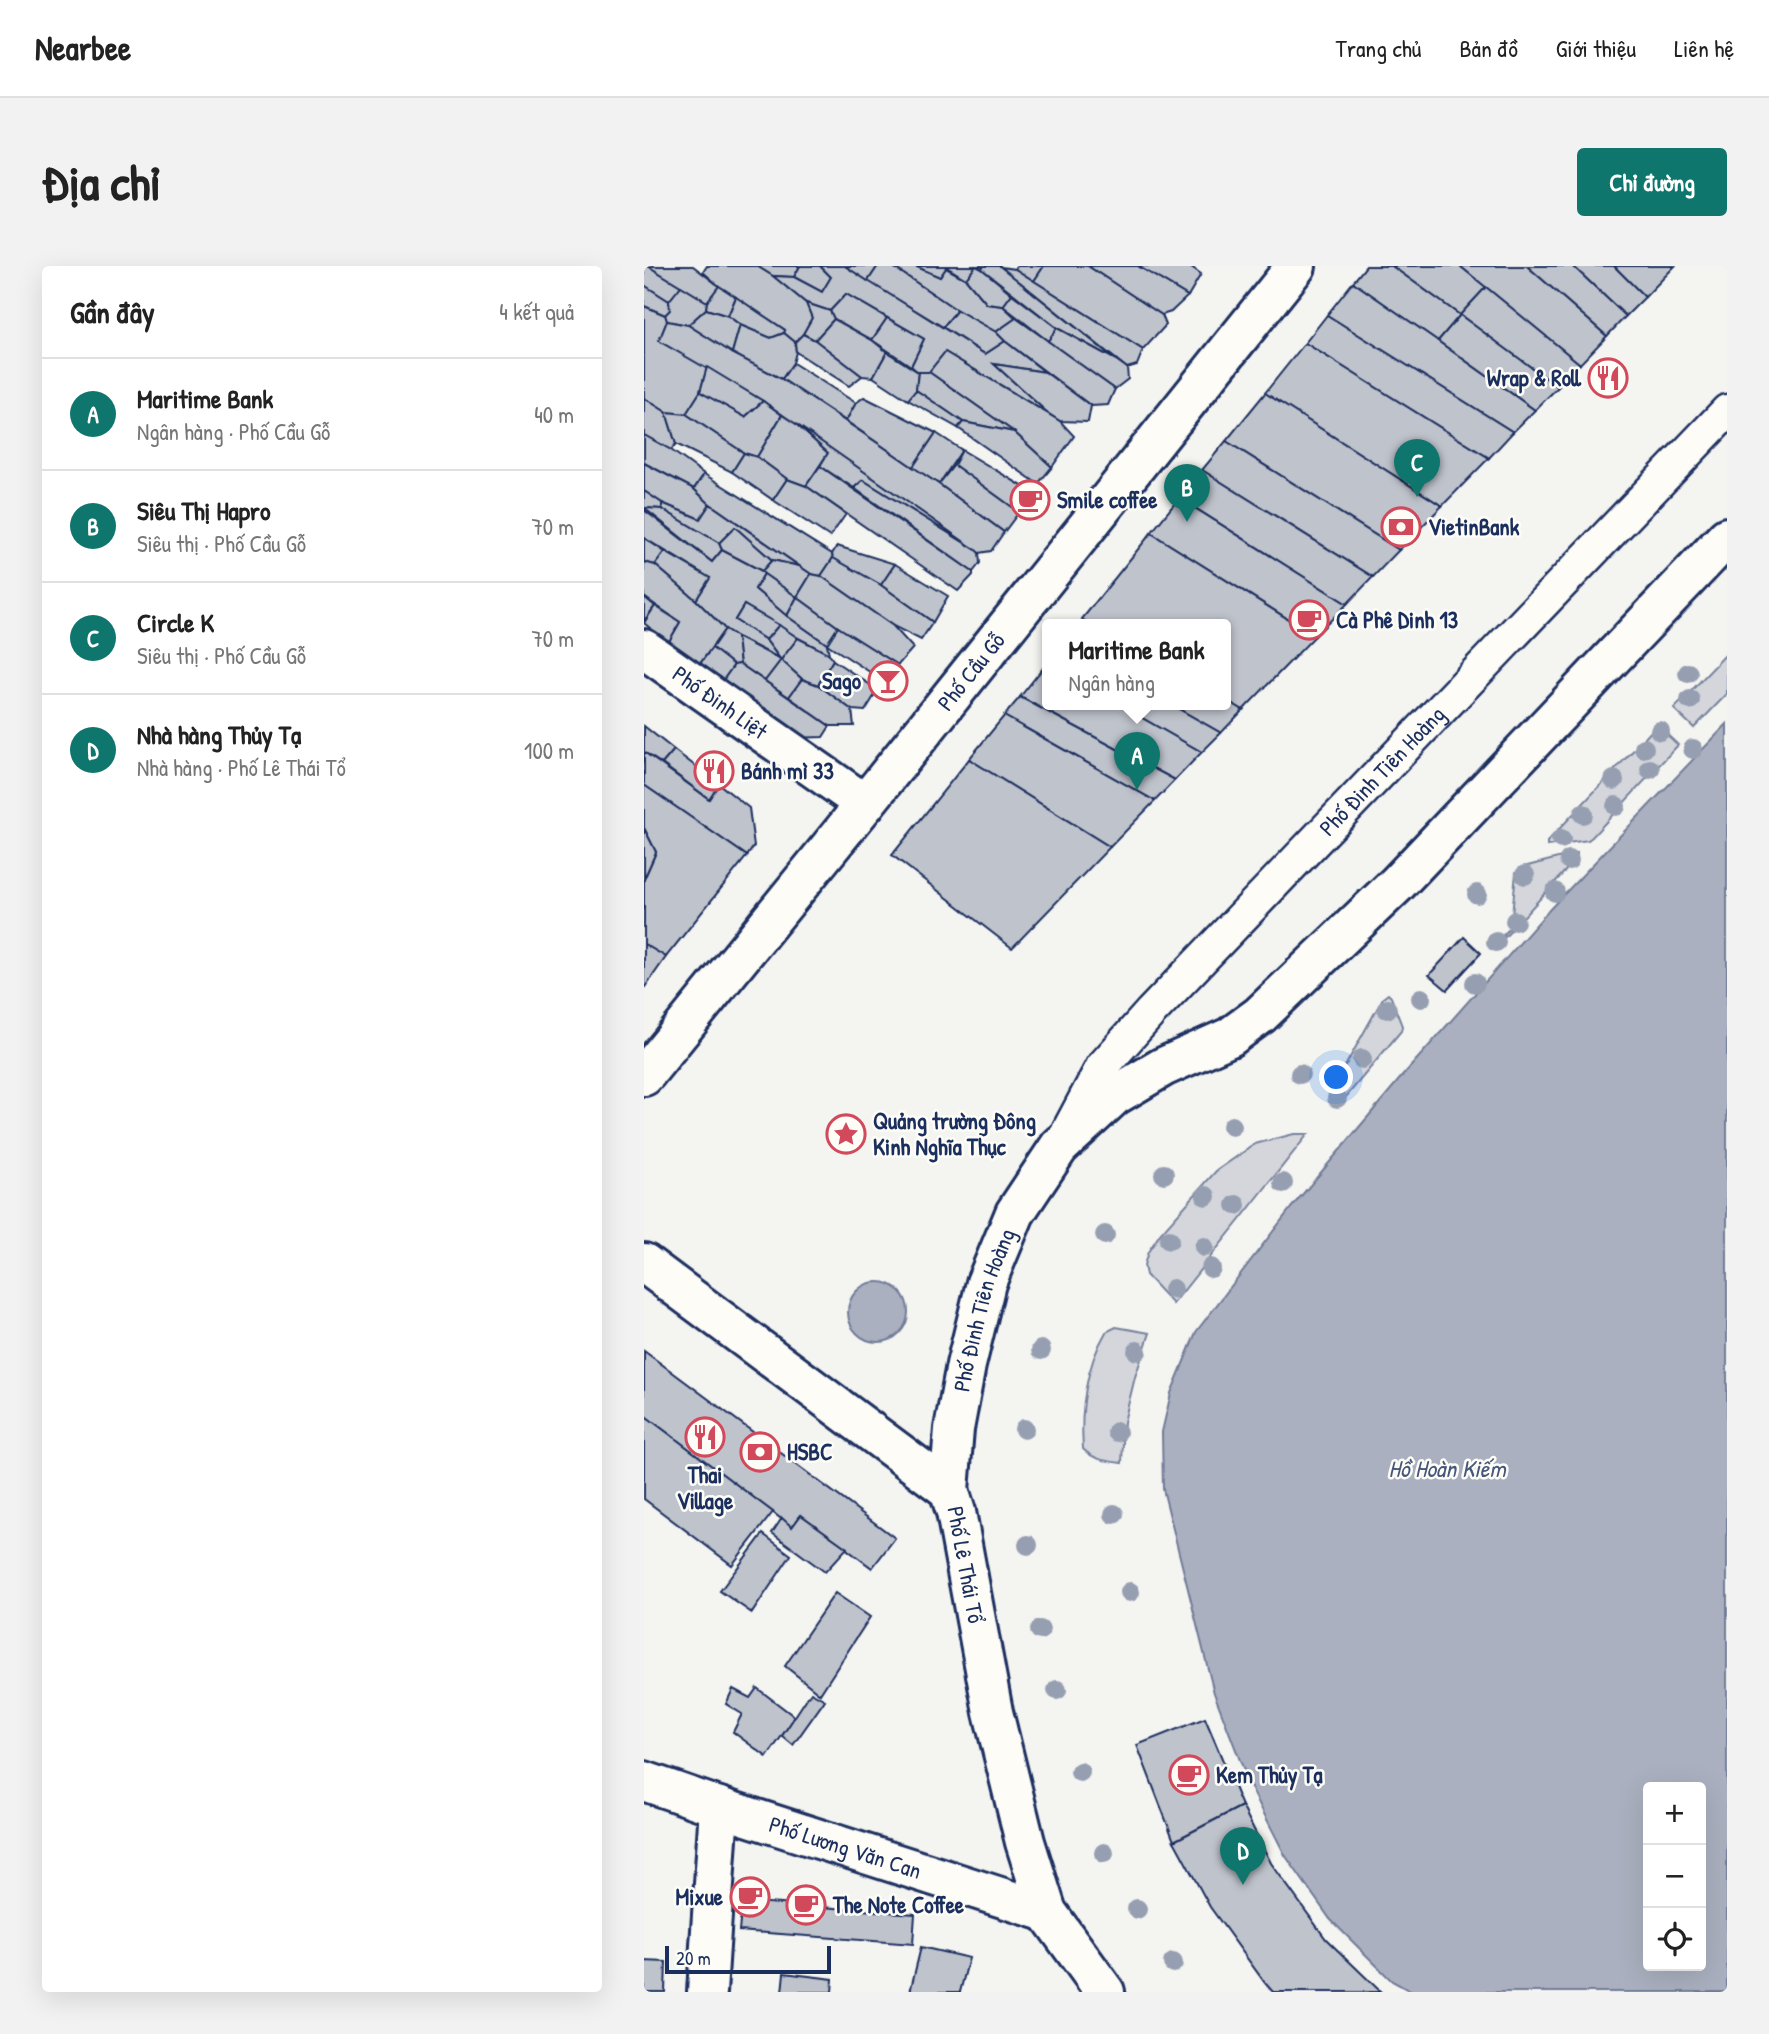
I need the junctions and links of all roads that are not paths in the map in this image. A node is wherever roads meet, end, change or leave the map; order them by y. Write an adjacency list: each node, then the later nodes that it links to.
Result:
1 (1296, 266): 5 (street, Phố Cầu Gỗ)
2 (1727, 411): 7 (lane, Phố Đinh Tiên Hoàng)
3 (1727, 537): 7 (street, Phố Đinh Tiên Hoàng)
4 (644, 649): 5 (street, Phố Đinh Liệt)
5 (865, 804): 6 (street, Phố Cầu Gỗ)
6 (644, 1076)
7 (1059, 1147): 9 (street, Phố Đinh Tiên Hoàng)
8 (644, 1263): 9 (street, Phố Lê Thái Tổ)
9 (949, 1490): 12 (street, Phố Lê Thái Tổ)
10 (644, 1781): 11 (street, Phố Lương Văn Can)
11 (719, 1807): 12 (street, Phố Lương Văn Can); 13 (street)
12 (1046, 1912): 14 (street, Phố Lê Thái Tổ)
13 (707, 1992)
14 (1105, 1992)

